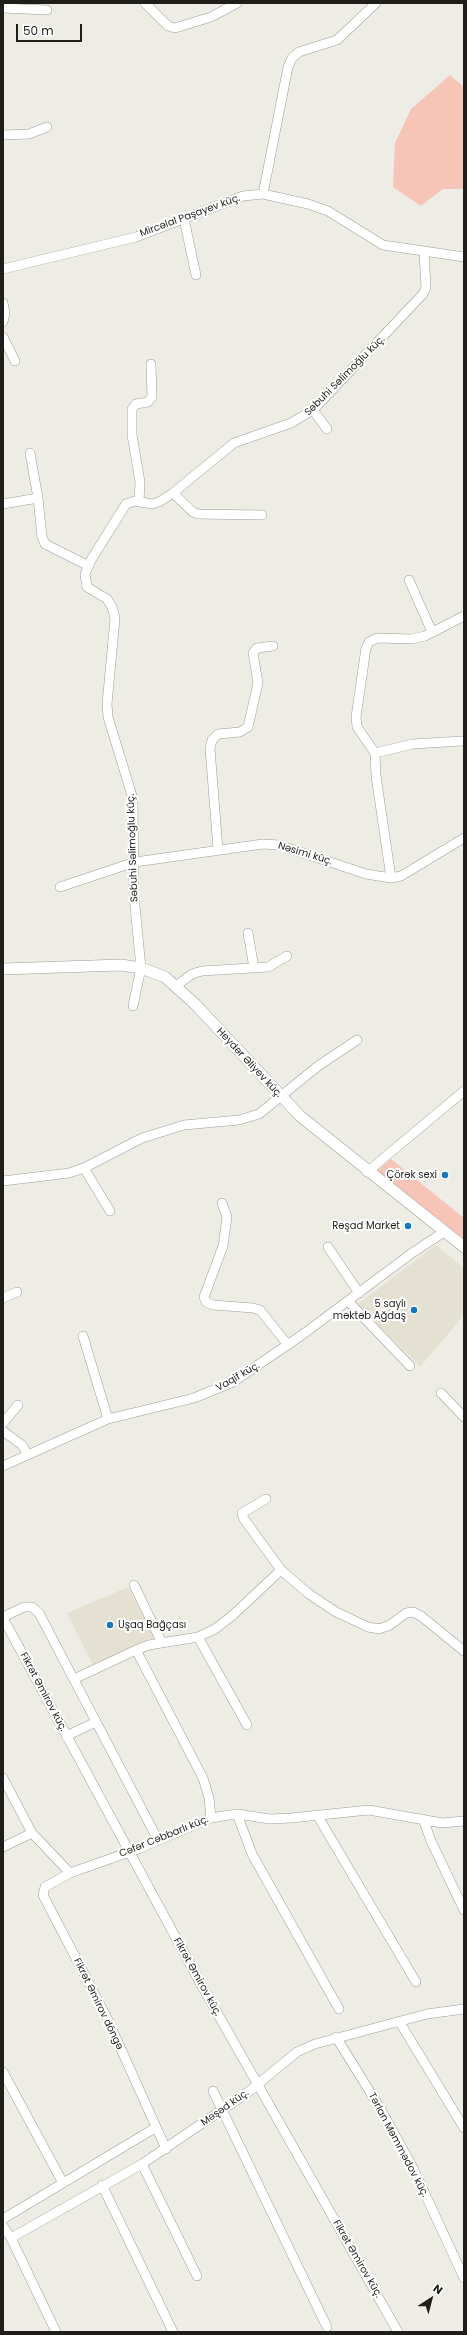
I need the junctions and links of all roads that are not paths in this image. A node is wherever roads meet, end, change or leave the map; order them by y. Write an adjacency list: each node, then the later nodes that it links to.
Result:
1 (145, 3): 2 (street)
2 (237, 3)
3 (376, 3): 8 (street)
4 (3, 8): 5 (street)
5 (47, 10)
6 (47, 127): 7 (street)
7 (3, 135)
8 (262, 194): 9 (street, Mircəlal Paşayev küç.); 10 (street, Mircəlal Paşayev küç.)
9 (184, 219): 12 (street, Mircəlal Paşayev küç.); 13 (street)
10 (424, 252): 11 (street, Mircəlal Paşayev küç.); 19 (street, Səbuhi Səlimoğlu küç.)
11 (464, 257)
12 (3, 269)
13 (196, 275)
14 (3, 303): 15 (street)
15 (3, 322)
16 (3, 337): 17 (street)
17 (15, 361)
18 (151, 364): 24 (street)
19 (313, 410): 20 (street); 22 (street, Səbuhi Səlimoğlu küç.)
20 (326, 429)
21 (30, 453): 23 (street)
22 (173, 493): 24 (street, Səbuhi Səlimoğlu küç.); 26 (street)
23 (38, 498): 25 (street); 27 (street)
24 (139, 502): 27 (street, Səbuhi Səlimoğlu küç.)
25 (3, 504)
26 (262, 515)
27 (89, 566): 36 (street, Səbuhi Səlimoğlu küç.)
28 (409, 580): 30 (street)
29 (464, 616): 30 (street)
30 (432, 632): 33 (street)
31 (273, 646): 35 (street)
32 (462, 741): 33 (street)
33 (375, 753): 37 (street)
34 (464, 838): 37 (street)
35 (218, 849): 36 (street, Nəsimi küç.); 37 (street, Nəsimi küç.)
36 (135, 862): 38 (street, Nəsimi küç.); 42 (street, Səbuhi Səlimoğlu küç.)
37 (391, 878)
38 (60, 887)
39 (248, 933): 43 (street)
40 (287, 956): 43 (street)
41 (3, 968): 42 (main road, Heydər Əliyev küç.)
42 (141, 968): 44 (main road, Heydər Əliyev küç.); 45 (street, Səbuhi Səlimoğlu küç.)
43 (254, 968): 44 (street)
44 (176, 986): 48 (main road, Heydər Əliyev küç.)
45 (133, 1006)
46 (357, 1040): 48 (street)
47 (464, 1091): 50 (street)
48 (281, 1098): 49 (street); 50 (main road, Heydər Əliyev küç.)
49 (84, 1168): 51 (street); 53 (street)
50 (367, 1172): 54 (main road, Heydər Əliyev küç.)
51 (3, 1181)
52 (222, 1203): 62 (street)
53 (110, 1211)
54 (444, 1232): 56 (main road, Heydər Əliyev küç.); 58 (street, Vaqif küç.)
55 (328, 1247): 58 (street)
56 (464, 1247)
57 (17, 1292): 59 (street)
58 (358, 1293): 60 (street, Vaqif küç.)
59 (3, 1298)
60 (348, 1301): 62 (street, Vaqif küç.); 63 (street)
61 (83, 1336): 67 (street)
62 (288, 1345): 67 (street, Vaqif küç.)
63 (410, 1366)
64 (440, 1393): 66 (street)
65 (18, 1405): 68 (street)
66 (464, 1417)
67 (108, 1419): 70 (street, Vaqif küç.)
68 (3, 1423)
69 (3, 1431): 70 (street)
70 (28, 1455): 71 (street, Vaqif küç.)
71 (3, 1466)
72 (266, 1498): 73 (street)
73 (281, 1570): 76 (street); 79 (street)
74 (134, 1584): 77 (street)
75 (3, 1618): 80 (street); 83 (street, Fikrət Əmirov küç.)
76 (198, 1637): 77 (street); 82 (street)
77 (162, 1643): 78 (street)
78 (136, 1650): 80 (street); 87 (street)
79 (464, 1651)
80 (74, 1680): 81 (street)
81 (96, 1722): 83 (street); 91 (street)
82 (247, 1724)
83 (66, 1736): 93 (street, Fikrət Əmirov küç.)
84 (3, 1778): 90 (street)
85 (237, 1814): 86 (street, Cəfər Cəbbarlı küç.); 87 (street, Cəfər Cəbbarlı küç.); 97 (street)
86 (318, 1815): 88 (street, Cəfər Cəbbarlı küç.); 96 (street)
87 (211, 1818): 91 (street, Cəfər Cəbbarlı küç.)
88 (423, 1819): 89 (street, Cəfər Cəbbarlı küç.); 95 (street)
89 (464, 1821)
90 (32, 1833): 92 (street); 94 (street)
91 (158, 1840): 93 (street, Cəfər Cəbbarlı küç.)
92 (3, 1847)
93 (128, 1852): 94 (street, Cəfər Cəbbarlı küç.); 102 (street, Fikrət Əmirov küç.)
94 (70, 1873): 105 (street, Fikrət Əmirov döngə)
95 (464, 1910)
96 (416, 1982)
97 (338, 2009)
98 (464, 2009): 99 (street, Məşəd küç.)
99 (399, 2021): 100 (street, Məşəd küç.); 106 (street)
100 (336, 2037): 102 (street, Məşəd küç.); 115 (street, Tərlan Məmmədov küç.)
101 (3, 2072): 109 (street)
102 (257, 2084): 104 (street, Məşəd küç.); 119 (street, Fikrət Əmirov küç.)
103 (213, 2091): 104 (street)
104 (224, 2109): 107 (street, Məşəd küç.); 116 (street)
105 (155, 2128): 107 (street, Fikrət Əmirov döngə); 109 (street)
106 (464, 2128)
107 (166, 2149): 108 (street, Məşəd küç.)
108 (142, 2164): 110 (street, Məşəd küç.); 114 (street)
109 (63, 2183): 111 (street)
110 (102, 2185): 113 (street, Məşəd küç.); 118 (street)
111 (3, 2219)
112 (3, 2226): 113 (street)
113 (11, 2238): 117 (street)
114 (197, 2276)
115 (464, 2278)
116 (327, 2327)
117 (56, 2332)
118 (173, 2332)
119 (398, 2332)

